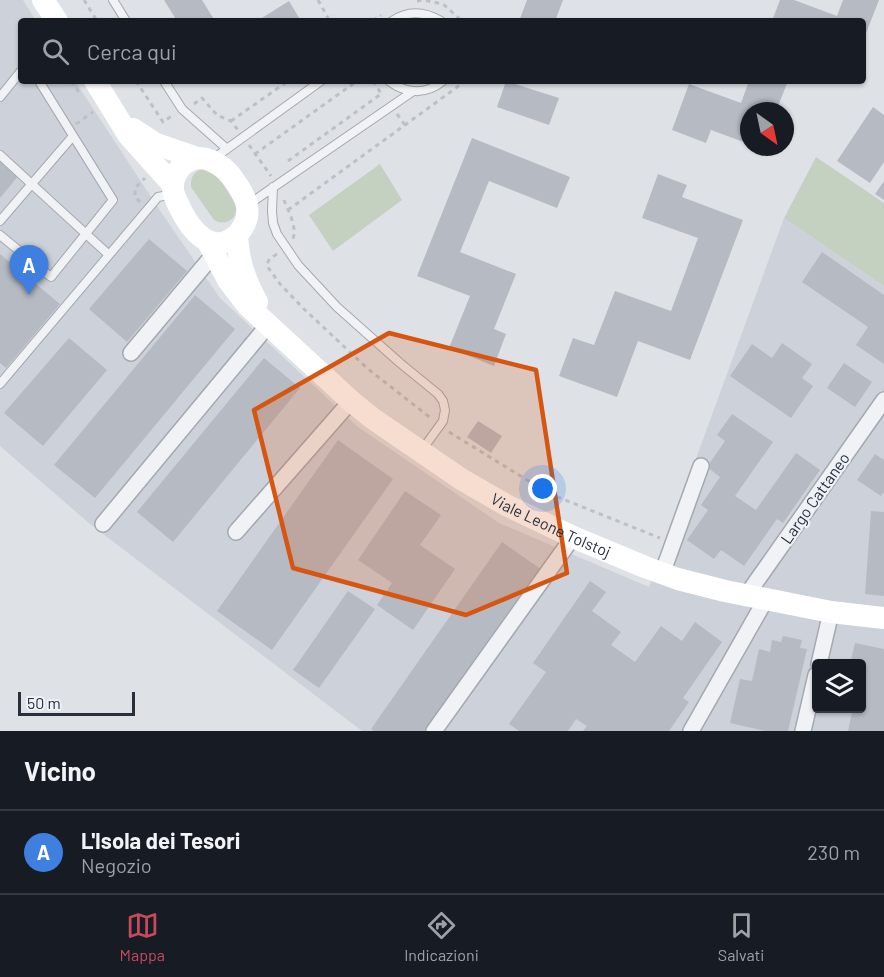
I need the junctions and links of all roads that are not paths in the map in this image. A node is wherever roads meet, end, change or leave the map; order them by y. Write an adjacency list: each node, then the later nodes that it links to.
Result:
1 (43, 0): 3 (street)
2 (113, 0): 4 (lane)
3 (55, 18)
4 (124, 18)
5 (398, 18): 6 (lane)
6 (436, 18)
7 (18, 75): 15 (lane)
8 (41, 84): 17 (lane)
9 (97, 84): 16 (street, Viale Leone Tolstoj)
10 (166, 84): 19 (lane)
11 (317, 84): 19 (lane)
12 (393, 84): 14 (lane)
13 (438, 84): 14 (lane)
14 (412, 92): 21 (lane)
15 (0, 97)
16 (111, 105): 19 (street, Viale Leone Tolstoj); 22 (street, Viale Leone Tolstoj)
17 (73, 136): 20 (lane); 25 (lane)
18 (0, 154): 20 (lane)
19 (212, 156): 22 (street); 23 (street, Viale Leone Tolstoj)
20 (32, 184): 24 (lane); 25 (lane)
21 (273, 187): 23 (lane); 35 (lane)
22 (173, 190): 28 (street, Viale Leone Tolstoj); 29 (lane)
23 (247, 205): 27 (street, Viale Leone Tolstoj)
24 (0, 221)
25 (85, 234): 26 (lane); 29 (lane)
26 (0, 235)
27 (237, 235): 28 (street); 30 (street, Viale Leone Tolstoj)
28 (211, 248): 30 (street, Viale Leone Tolstoj); 31 (street)
29 (109, 255): 32 (lane)
30 (269, 324): 34 (street, Viale Leone Tolstoj); 37 (street)
31 (130, 353)
32 (0, 384)
33 (884, 400): 41 (street, Largo Cattaneo)
34 (351, 401): 35 (street, Viale Leone Tolstoj); 38 (street)
35 (421, 452): 39 (street, Viale Leone Tolstoj)
36 (701, 466): 40 (street)
37 (103, 524)
38 (236, 532)
39 (573, 537): 40 (street, Viale Leone Tolstoj); 46 (street)
40 (662, 574): 41 (street, Viale Leone Tolstoj)
41 (756, 598): 42 (street, Viale Leone Tolstoj); 47 (street, Largo Cattaneo)
42 (831, 612): 43 (street, Viale Leone Tolstoj); 44 (street)
43 (884, 618)
44 (820, 659)
45 (812, 692): 48 (street)
46 (434, 731)
47 (691, 731)
48 (803, 731)

